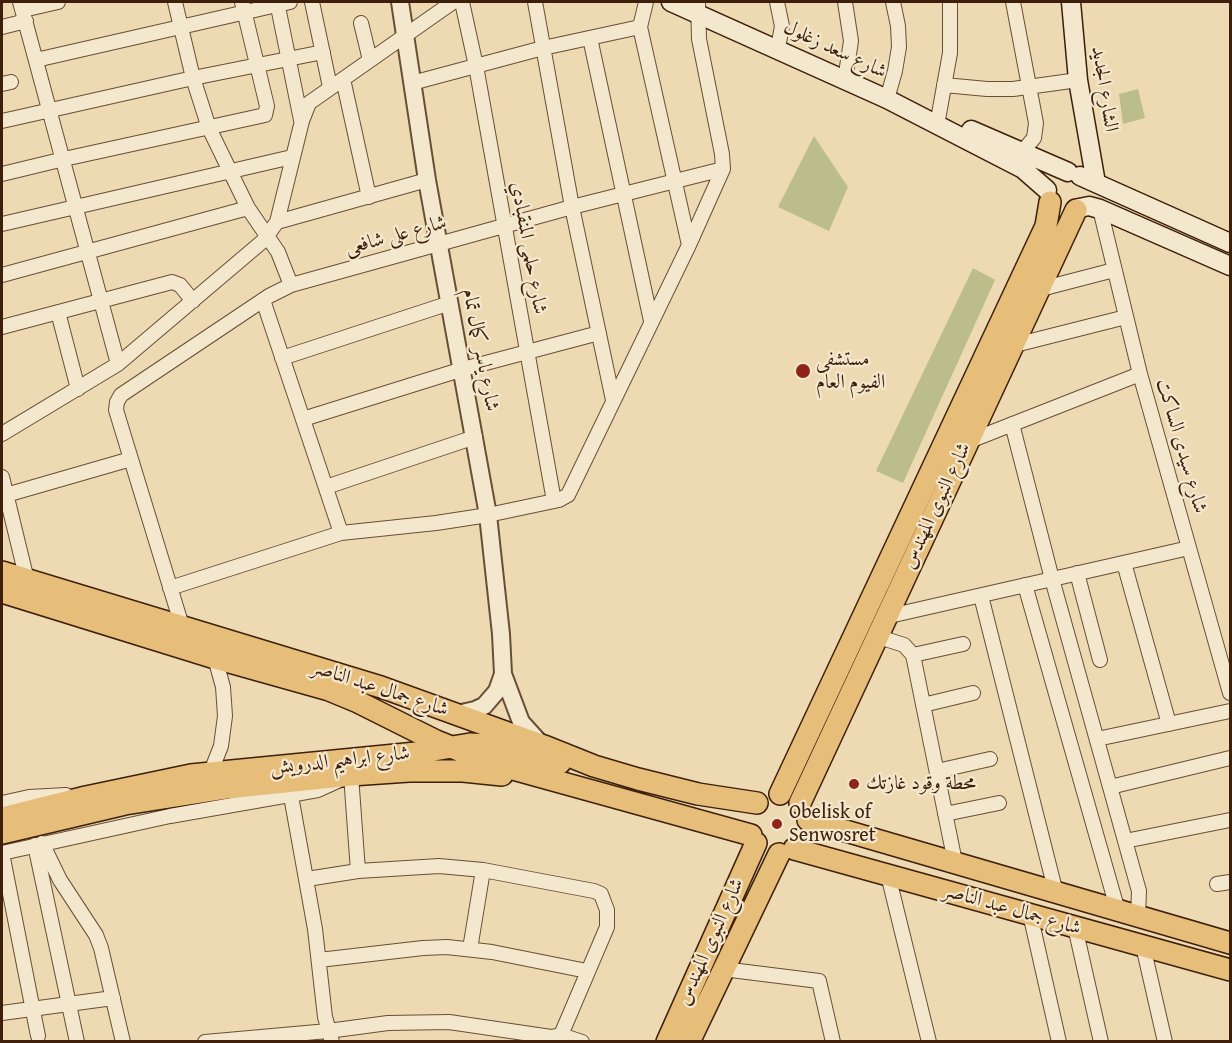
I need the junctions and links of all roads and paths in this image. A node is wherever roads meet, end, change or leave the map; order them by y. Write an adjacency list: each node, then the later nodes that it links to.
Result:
1 (58, 2): 20 (street)
2 (175, 2): 22 (street)
3 (281, 2): 18 (street); 31 (street)
4 (312, 2): 30 (street)
5 (400, 2): 25 (street, شارع ياسر كمال تمام)
6 (453, 2): 25 (street)
7 (462, 2): 35 (street, شارع حلمى المنقبادي)
8 (535, 2): 28 (street)
9 (646, 2): 24 (street)
10 (671, 2): 19 (main road, شارع سعد زغلول)
11 (777, 2): 29 (street)
12 (845, 2): 38 (street)
13 (893, 2): 44 (street)
14 (950, 2): 41 (street)
15 (1014, 2): 43 (street)
16 (1062, 2): 27 (street)
17 (1071, 2): 27 (main road, الشارع الجديد)
18 (243, 7): 22 (street); 34 (street)
19 (698, 8): 29 (main road, شارع سعد زغلول); 53 (street)
20 (23, 11): 23 (street); 32 (street)
21 (361, 23): 33 (street)
22 (180, 26): 32 (street); 36 (street)
23 (2, 27)
24 (640, 27): 26 (street); 58 (street)
25 (405, 35): 33 (street); 40 (street, شارع ياسر كمال تمام)
26 (590, 38): 28 (street); 59 (street)
27 (1074, 43): 39 (main road, الشارع الجديد)
28 (543, 48): 35 (street); 63 (street)
29 (778, 48): 38 (main road, شارع سعد زغلول)
30 (323, 52): 31 (street); 42 (street)
31 (288, 59): 34 (street); 47 (street)
32 (36, 60): 45 (street)
33 (370, 60): 37 (street)
34 (256, 65): 36 (street); 49 (street)
35 (476, 66): 40 (street); 69 (street, شارع حلمى المنقبادي)
36 (193, 78): 45 (street); 49 (street)
37 (343, 79): 42 (street); 61 (street)
38 (845, 80): 44 (main road, شارع سعد زغلول)
39 (1078, 80): 43 (street); 56 (main road, الشارع الجديد)
40 (412, 83): 57 (street, شارع ياسر كمال تمام)
41 (944, 85): 43 (street); 48 (street)
42 (330, 87): 47 (street)
43 (1029, 88): 50 (street)
44 (887, 99): 48 (main road, شارع سعد زغلول)
45 (50, 109): 46 (street); 52 (street)
46 (2, 121)
47 (302, 121): 51 (street)
48 (941, 127): 50 (main road, شارع سعد زغلول); 60 (main road, شارع سعد زغلول)
49 (209, 128): 52 (street); 54 (street)
50 (1022, 152): 56 (main road, شارع سعد زغلول)
51 (292, 157): 54 (street); 67 (street)
52 (64, 159): 55 (street); 62 (street)
53 (723, 169): 58 (street, شارع على شافعى); 73 (street)
54 (228, 172): 62 (street); 64 (street)
55 (2, 174)
56 (1080, 176): 60 (main road); 66 (main road); 71 (main road, شارع سعد زغلول)
57 (427, 180): 61 (street); 72 (street, شارع ياسر كمال تمام)
58 (675, 182): 59 (street, شارع على شافعى); 73 (street)
59 (624, 194): 63 (street, شارع على شافعى); 87 (street)
60 (1049, 196): 66 (main road); 85 (main road, شارع النبوى المهندس)
61 (369, 197): 67 (street)
62 (76, 206): 68 (street); 74 (street)
63 (572, 207): 69 (street, شارع على شافعى); 89 (street)
64 (248, 208): 70 (street); 74 (street)
65 (1100, 208): 66 (main road); 75 (main road); 76 (street, شارع سيدى الساكت)
66 (1077, 209): 79 (main road, شارع النبوى المهندس)
67 (277, 222): 70 (street)
68 (2, 224)
69 (504, 225): 72 (street, شارع على شافعى); 91 (street, شارع حلمى المنقبادي)
70 (268, 235): 78 (street); 82 (street)
71 (1230, 243)
72 (439, 245): 78 (street, شارع على شافعى); 83 (street, شارع ياسر كمال تمام)
73 (689, 245): 87 (street)
74 (88, 251): 77 (street); 81 (street)
75 (1230, 266)
76 (1114, 270): 79 (street); 86 (street, شارع سيدى الساكت)
77 (2, 275)
78 (291, 285): 80 (street, شارع على شافعى)
79 (1037, 290): 85 (main road, شارع النبوى المهندس)
80 (263, 300): 92 (street); 103 (street, شارع على شافعى)
81 (102, 301): 82 (street); 84 (street); 93 (street)
82 (193, 301): 93 (street)
83 (450, 303): 92 (street); 94 (street, شارع ياسر كمال تمام)
84 (58, 312): 88 (street); 96 (street)
85 (1016, 312): 90 (main road, شارع النبوى المهندس)
86 (1126, 317): 90 (street); 95 (street, شارع سيدى الساكت)
87 (651, 321): 97 (street)
88 (2, 327)
89 (599, 333): 91 (street); 97 (street)
90 (1007, 339): 102 (main road, شارع النبوى المهندس); 112 (main road, شارع النبوى المهندس)
91 (526, 352): 94 (street); 107 (street, شارع حلمى المنقبادي)
92 (282, 358): 98 (street)
93 (118, 363): 96 (street)
94 (463, 369): 98 (street); 101 (street, شارع ياسر كمال تمام)
95 (1140, 374): 99 (street); 110 (street, شارع سيدى الساكت)
96 (78, 389): 100 (street)
97 (614, 400): 107 (street)
98 (303, 419): 105 (street)
99 (1012, 424): 102 (street); 115 (street)
100 (2, 434)
101 (475, 437): 105 (street); 108 (street, شارع ياسر كمال تمام)
102 (967, 442): 112 (main road, شارع النبوى المهندس)
103 (131, 459): 106 (street); 118 (street)
104 (2, 477): 106 (street)
105 (326, 487): 109 (street)
106 (6, 495): 116 (street)
107 (554, 501): 108 (street)
108 (488, 515): 109 (street); 127 (street, شارع ياسر كمال تمام)
109 (341, 533): 118 (street)
110 (1189, 548): 111 (street); 129 (street, شارع سيدى الساكت)
111 (1124, 563): 114 (street); 133 (street)
112 (899, 564): 122 (main road, شارع النبوى المهندس); 146 (main road, شارع النبوى المهندس)
113 (2, 572): 116 (main road, شارع جمال عبد الناصر)
114 (1077, 573): 115 (street); 126 (street)
115 (1052, 579): 117 (street); 134 (street)
116 (27, 580): 121 (main road, شارع جمال عبد الناصر)
117 (1025, 585): 120 (street); 169 (street)
118 (170, 588): 121 (street)
119 (2, 592): 125 (main road, شارع جمال عبد الناصر)
120 (981, 596): 122 (street); 168 (street)
121 (182, 627): 132 (main road, شارع جمال عبد الناصر)
122 (881, 627): 124 (street); 153 (main road, شارع النبوى المهندس)
123 (963, 644): 124 (street)
124 (913, 655): 130 (street)
125 (215, 658): 136 (main road, شارع جمال عبد الناصر); 141 (street)
126 (1100, 660)
127 (503, 674): 132 (street); 135 (street, شارع ياسر كمال تمام)
128 (973, 693): 130 (street)
129 (1230, 693)
130 (923, 705): 140 (street)
131 (1230, 711): 133 (street)
132 (457, 714): 135 (main road, شارع جمال عبد الناصر)
133 (1169, 724): 134 (street)
134 (1097, 740): 145 (street)
135 (544, 746): 139 (main road, شارع جمال عبد الناصر)
136 (449, 747): 139 (main road, شارع ابراهيم الدرويش); 141 (main road, شارع ابراهيم الدرويش); 144 (main road, شارع جمال عبد الناصر)
137 (1230, 758): 145 (street)
138 (990, 759): 140 (street)
139 (594, 766): 143 (main road, شارع جمال عبد الناصر)
140 (937, 771): 154 (street)
141 (210, 774): 148 (main road, شارع ابراهيم الدرويش)
142 (351, 775): 144 (main road, شارع ابراهيم الدرويش); 147 (street, شارع ابراهيم الدرويش); 157 (main road, شارع ابراهيم الدرويش); 165 (street)
143 (638, 779): 149 (main road); 151 (main road, شارع جمال عبد الناصر)
144 (560, 782): 149 (main road, شارع جمال عبد الناصر)
145 (1110, 787): 159 (street)
146 (780, 794): 151 (main road); 153 (main road)
147 (291, 796): 160 (street, شارع ابراهيم الدرويش); 167 (street)
148 (86, 797): 150 (street, شارع ابراهيم الدرويش); 155 (main road, شارع ابراهيم الدرويش)
149 (632, 801): 158 (main road, شارع جمال عبد الناصر)
150 (2, 803)
151 (757, 803): 158 (main road)
152 (999, 803): 154 (street)
153 (804, 812): 161 (main road); 163 (main road, شارع جمال عبد الناصر)
154 (945, 814): 163 (street)
155 (2, 818)
156 (1230, 820): 159 (street)
157 (2, 833)
158 (753, 839): 161 (main road); 190 (main road, شارع النبوى المهندس)
159 (1125, 842): 169 (street)
160 (39, 844): 162 (street, شارع ابراهيم الدرويش); 179 (street); 180 (street)
161 (787, 851): 166 (main road, شارع جمال عبد الناصر); 176 (main road, شارع النبوى المهندس)
162 (2, 853): 181 (street)
163 (955, 862): 168 (main road, شارع جمال عبد الناصر)
164 (483, 870): 165 (street); 174 (street); 178 (street)
165 (358, 871): 167 (street)
166 (888, 875): 170 (main road, شارع جمال عبد الناصر); 193 (street)
167 (307, 879): 175 (street)
168 (1056, 893): 169 (main road, شارع جمال عبد الناصر)
169 (1128, 914): 172 (main road, شارع جمال عبد الناصر)
170 (1030, 915): 171 (main road, شارع جمال عبد الناصر); 194 (street)
171 (1075, 927): 173 (main road, شارع جمال عبد الناصر); 195 (street)
172 (1230, 943)
173 (1143, 946): 177 (main road, شارع جمال عبد الناصر); 196 (street)
174 (470, 949): 175 (street); 178 (street)
175 (319, 960): 184 (street)
176 (723, 969): 191 (main road, شارع النبوى المهندس); 192 (street)
177 (1230, 970)
178 (587, 971): 185 (street)
179 (113, 998): 180 (street); 187 (street)
180 (69, 1004): 181 (street); 186 (street)
181 (33, 1009): 182 (street); 183 (street)
182 (2, 1013)
183 (38, 1036)
184 (330, 1036): 185 (street); 188 (street)
185 (559, 1038): 189 (street)
186 (77, 1041)
187 (123, 1041)
188 (205, 1041)
189 (582, 1041)
190 (667, 1041)
191 (689, 1041)
192 (833, 1041)
193 (928, 1041)
194 (1059, 1041)
195 (1101, 1041)
196 (1165, 1041)

